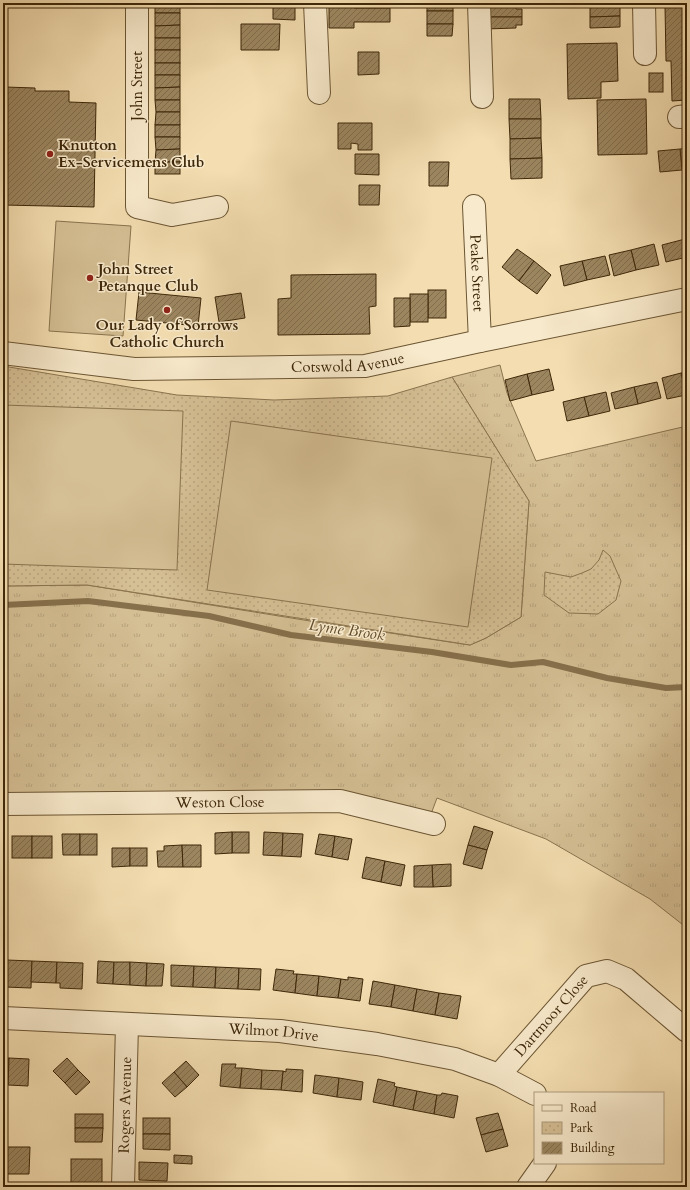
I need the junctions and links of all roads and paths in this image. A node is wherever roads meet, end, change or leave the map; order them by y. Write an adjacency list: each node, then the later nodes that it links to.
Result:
1 (137, 3): 9 (street, John Street)
2 (315, 3): 6 (street)
3 (479, 3): 7 (street)
4 (644, 3): 5 (street)
5 (645, 54)
6 (319, 93)
7 (482, 97)
8 (474, 206): 11 (street, Peake Street)
9 (217, 207)
10 (687, 299): 11 (street, Cotswold Avenue)
11 (480, 341): 12 (street, Cotswold Avenue)
12 (3, 353)
13 (3, 804): 14 (street, Weston Close)
14 (434, 824)
15 (3, 1018): 16 (street, Wilmot Drive)
16 (127, 1024): 18 (street, Wilmot Drive); 21 (street, Rogers Avenue)
17 (687, 1031): 18 (street, Dartmoor Close)
18 (499, 1074): 19 (street, Wilmot Drive)
19 (534, 1093)
20 (544, 1164): 22 (street)
21 (122, 1187)
22 (528, 1187)

